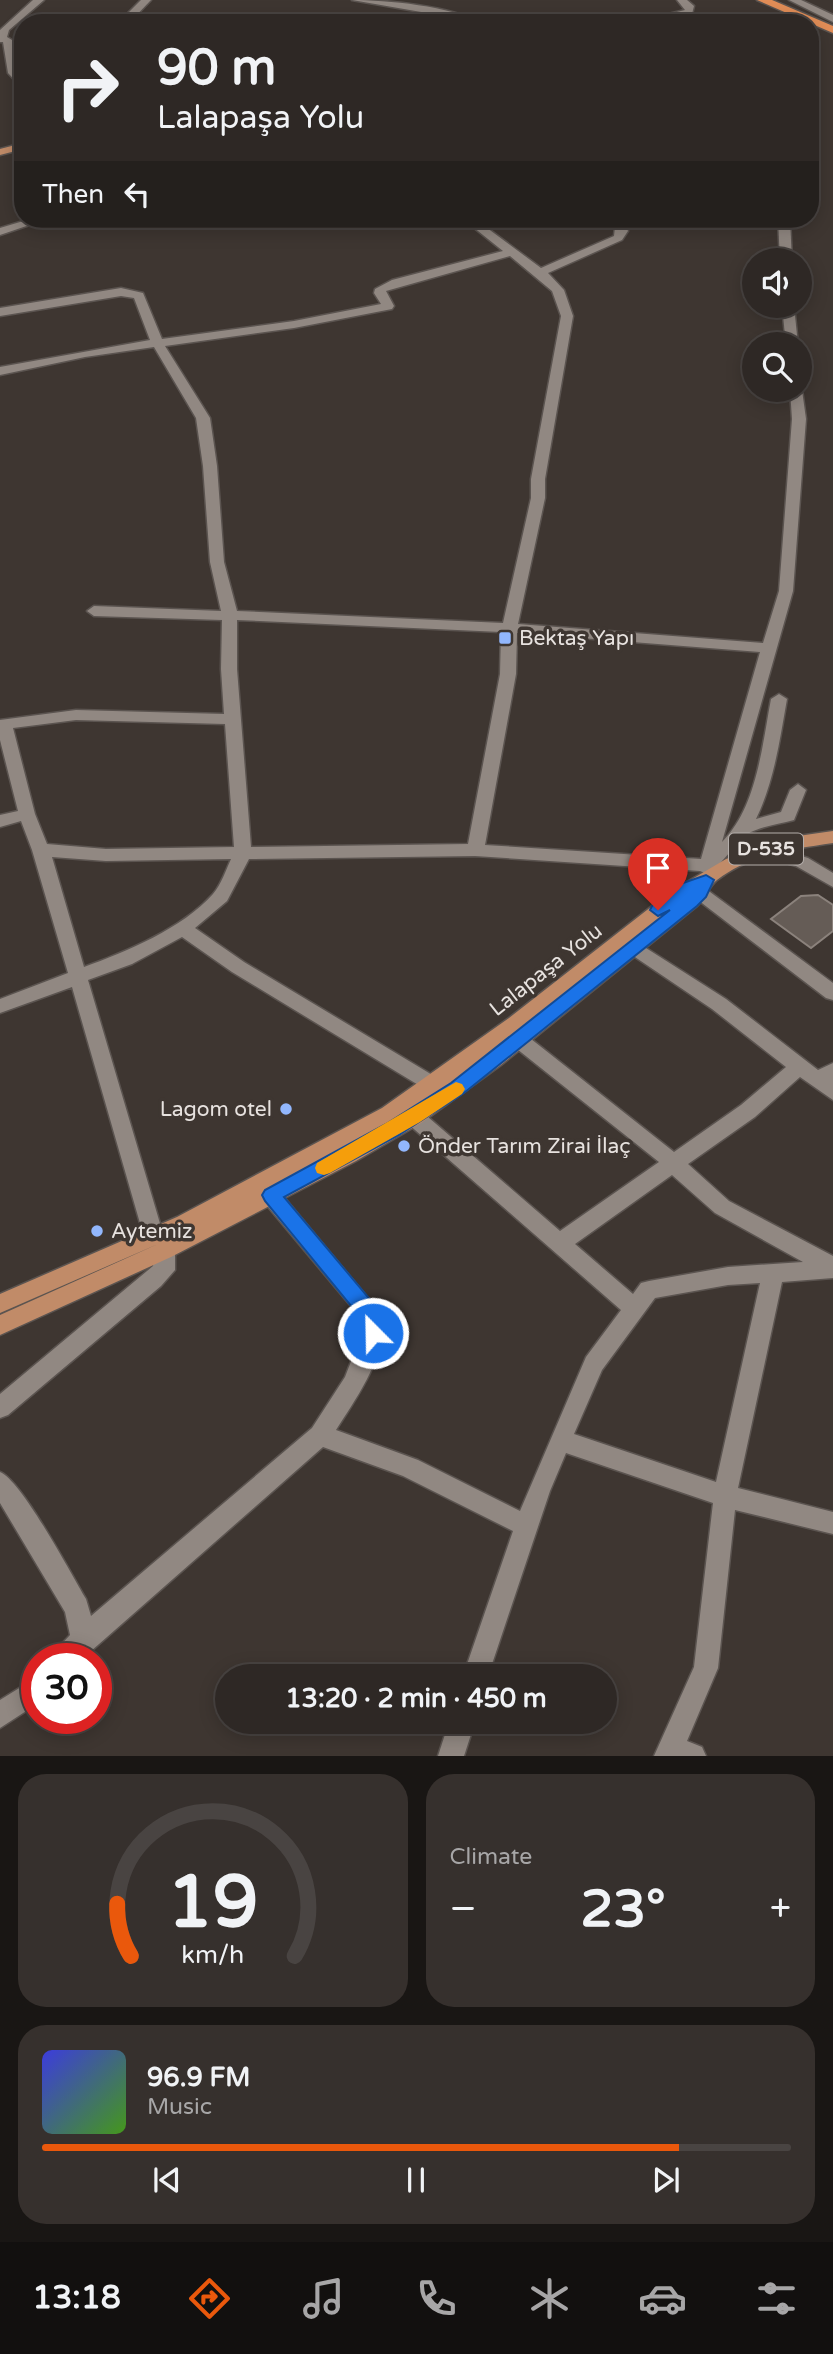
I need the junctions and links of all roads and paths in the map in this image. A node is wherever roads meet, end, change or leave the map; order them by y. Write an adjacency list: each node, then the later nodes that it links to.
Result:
1 (39, 0): 7 (street)
2 (146, 0): 8 (street)
3 (357, 0): 9 (street)
4 (682, 0): 10 (street)
5 (794, 0): 13 (street)
6 (757, 1): 11 (highway); 12 (highway)
7 (22, 14)
8 (132, 14)
9 (443, 14)
10 (679, 14)
11 (784, 14)
12 (791, 14)
13 (833, 19)
14 (14, 25): 15 (street)
15 (1, 39): 16 (street)
16 (14, 60)
17 (480, 228): 21 (street)
18 (621, 228): 22 (street)
19 (784, 228): 20 (street)
20 (785, 248)
21 (512, 252): 22 (street); 24 (street)
22 (540, 272): 29 (street)
23 (0, 312): 24 (street)
24 (158, 344): 25 (street); 28 (street)
25 (0, 371)
26 (797, 402): 30 (street)
27 (94, 611): 28 (street)
28 (230, 615): 29 (street); 32 (street)
29 (509, 629): 30 (street); 40 (street)
30 (768, 649): 43 (street)
31 (779, 699): 37 (street)
32 (234, 719): 33 (street); 42 (street)
33 (2, 724): 35 (street)
34 (798, 790): 37 (street)
35 (27, 814): 36 (street); 39 (street)
36 (0, 821)
37 (741, 829): 43 (street)
38 (833, 838): 41 (main road, D-535)
39 (41, 850): 42 (street); 47 (street)
40 (475, 850): 42 (street); 43 (street)
41 (762, 850): 43 (main road, D-535); 44 (street)
42 (243, 853): 45 (street)
43 (705, 879): 46 (main road, Lalapaşa Yolu / D-535); 48 (street); 53 (main road, Lalapaşa Yolu / D-535)
44 (833, 881)
45 (183, 928): 47 (street); 53 (street)
46 (635, 948): 50 (main road, Lalapaşa Yolu / D-535); 51 (street)
47 (78, 978): 49 (street); 58 (street)
48 (833, 993)
49 (0, 1006)
50 (519, 1040): 54 (main road, Lalapaşa Yolu / D-535); 55 (street)
51 (799, 1067): 52 (street); 55 (street)
52 (828, 1081)
53 (432, 1084): 58 (main road, Lalapaşa Yolu / D-535)
54 (414, 1117): 56 (main road, Lalapaşa Yolu / D-535); 57 (street)
55 (674, 1164): 57 (street); 59 (street)
56 (271, 1195): 58 (main road, Lalapaşa Yolu / D-535); 65 (street)
57 (559, 1243): 62 (street)
58 (159, 1244): 61 (main road, Lalapaşa Yolu / D-535); 63 (main road, Lalapaşa Yolu / D-535); 64 (street)
59 (833, 1268): 60 (street)
60 (773, 1274): 62 (street); 68 (street)
61 (0, 1304)
62 (634, 1308): 66 (street)
63 (0, 1325)
64 (0, 1408)
65 (320, 1435): 70 (street); 71 (street)
66 (560, 1440): 68 (street); 70 (street)
67 (0, 1483): 71 (street)
68 (725, 1496): 69 (street); 77 (street)
69 (833, 1523)
70 (526, 1526): 73 (street)
71 (83, 1639): 72 (street)
72 (79, 1643)
73 (480, 1664)
74 (21, 1700): 75 (street)
75 (0, 1715)
76 (458, 1734): 78 (street)
77 (678, 1753)
78 (451, 1755)

